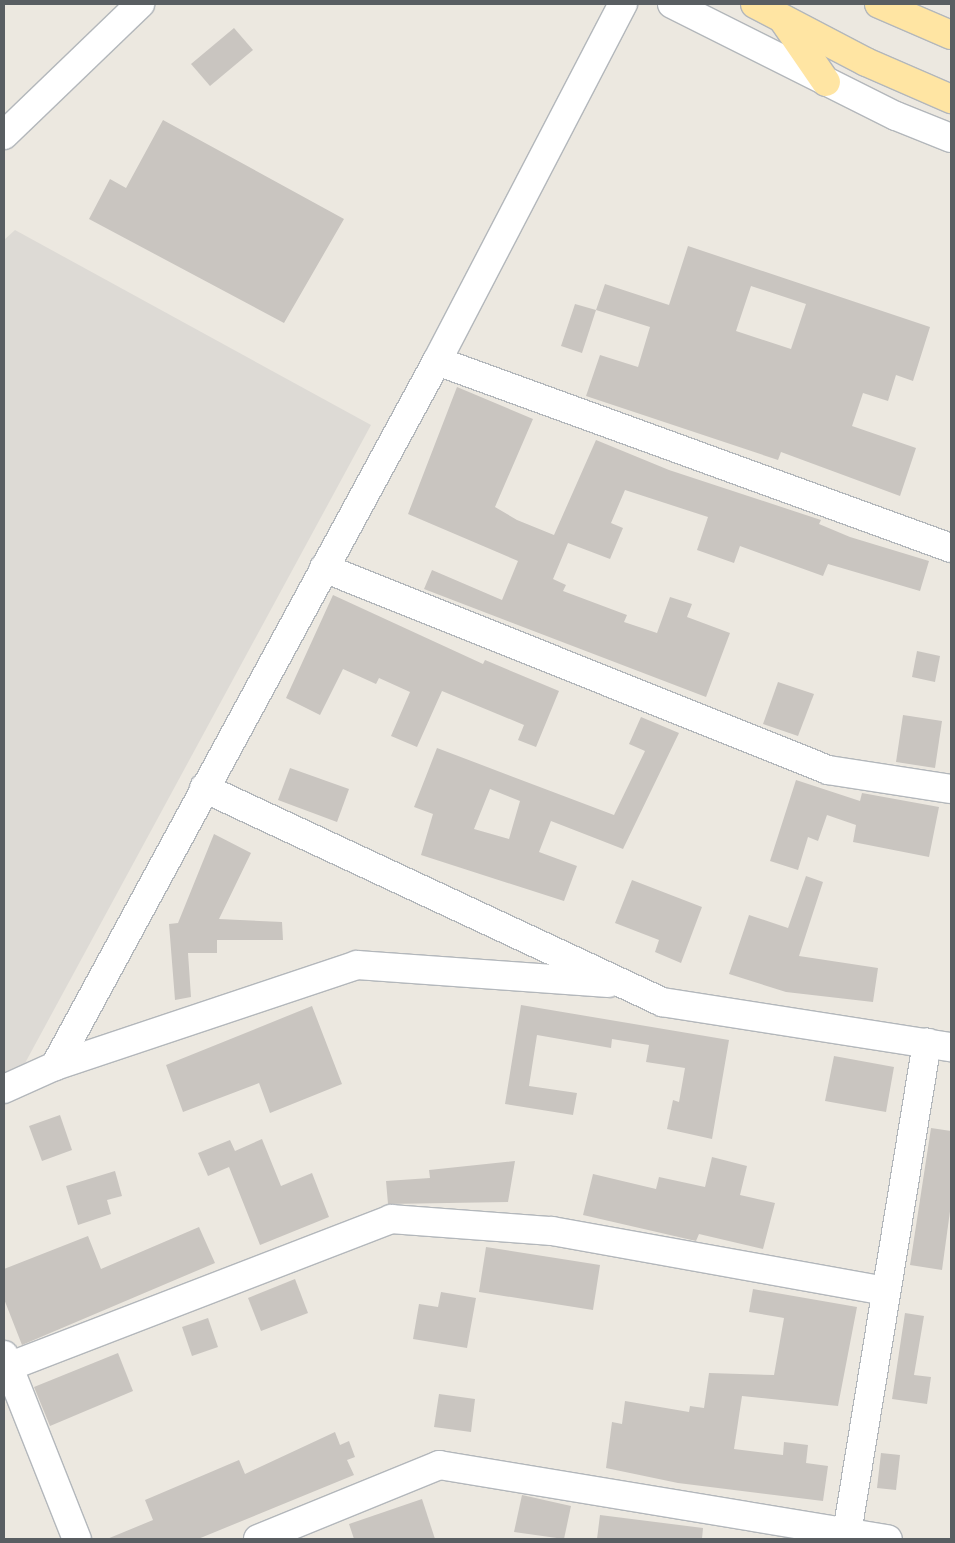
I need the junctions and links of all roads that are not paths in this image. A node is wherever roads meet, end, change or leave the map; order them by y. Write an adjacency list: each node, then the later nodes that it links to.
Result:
1 (140, 4): 10 (street)
2 (623, 4): 12 (street)
3 (672, 4): 8 (street)
4 (755, 4): 6 (main road)
5 (879, 4): 7 (main road)
6 (782, 18): 8 (main road); 9 (main road)
7 (951, 36)
8 (826, 82): 11 (street)
9 (951, 99)
10 (4, 135)
11 (951, 138)
12 (437, 361): 13 (street); 14 (street)
13 (951, 548)
14 (324, 568): 15 (street); 16 (street)
15 (204, 788): 17 (street); 19 (street)
16 (951, 789)
17 (625, 984): 18 (street); 19 (street)
18 (939, 1045): 21 (street)
19 (55, 1066): 20 (street)
20 (4, 1088)
21 (886, 1291): 22 (street); 23 (street)
22 (6, 1361): 24 (street)
23 (846, 1536): 25 (street); 26 (street)
24 (77, 1539)
25 (258, 1539)
26 (888, 1539)

